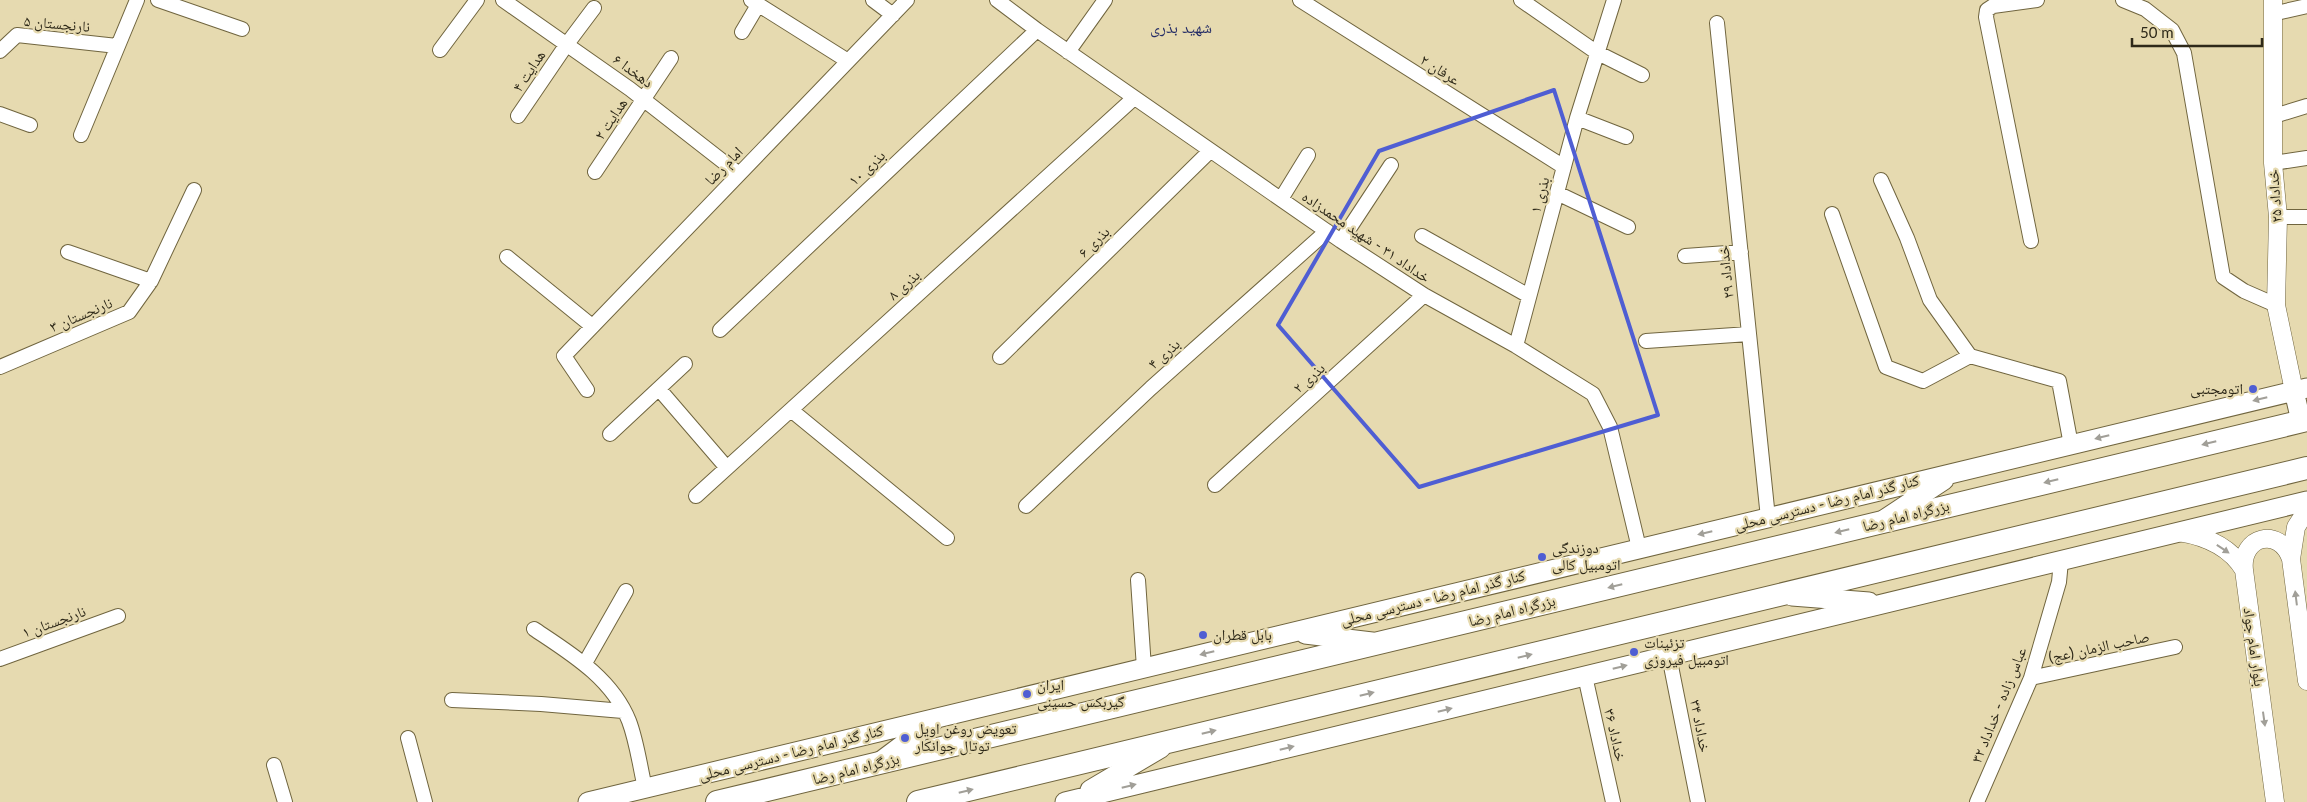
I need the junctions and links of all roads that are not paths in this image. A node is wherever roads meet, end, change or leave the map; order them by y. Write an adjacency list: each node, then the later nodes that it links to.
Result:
1 (137, 0): 24 (street)
2 (158, 0): 20 (street)
3 (477, 0): 26 (street)
4 (503, 0): 23 (street, دهخدا ۶)
5 (873, 0): 18 (street)
6 (907, 0): 18 (street, امام رضا)
7 (997, 0): 21 (street, خداداد ۳۱ - شهید محمدزاده)
8 (1105, 0): 27 (street)
9 (1300, 0): 47 (street, عرفان ۲)
10 (1521, 0): 28 (street)
11 (1614, 0): 28 (street, بذری ۱)
12 (2037, 0): 61 (street)
13 (2123, 0): 69 (street)
14 (754, 3): 22 (street); 30 (street)
15 (2307, 6): 16 (street)
16 (2272, 7): 37 (street, خداداد ۲۵)
17 (594, 8): 23 (street, هدایت ۴)
18 (893, 15): 30 (street, امام رضا)
19 (1717, 23): 63 (street, خداداد ۲۹)
20 (242, 29)
21 (1037, 30): 27 (street, خداداد ۳۱ - شهید محمدزاده); 71 (street, بذری ۱۰)
22 (742, 32)
23 (566, 44): 33 (street, دهخدا ۶); 36 (street, هدایت ۴)
24 (117, 46): 25 (street, نارنجستان ۵); 40 (street)
25 (0, 50)
26 (440, 50)
27 (1068, 52): 32 (street, خداداد ۳۱ - شهید محمدزاده)
28 (1596, 52): 31 (street); 38 (street, بذری ۱)
29 (672, 58): 33 (street, هدایت ۲)
30 (848, 61): 49 (street, امام رضا)
31 (1642, 75)
32 (1134, 98): 42 (street, خداداد ۳۱ - شهید محمدزاده); 82 (street, بذری ۸)
33 (644, 99): 48 (street, هدایت ۲); 49 (street, دهخدا ۶)
34 (2307, 106): 37 (street)
35 (0, 114): 39 (street)
36 (518, 116)
37 (2274, 116): 45 (street, خداداد ۲۵)
38 (1576, 118): 41 (street); 47 (street, بذری ۱)
39 (30, 125)
40 (81, 135)
41 (1626, 137)
42 (1210, 151): 53 (street, خداداد ۳۱ - شهید محمدزاده); 76 (street, بذری ۶)
43 (1308, 155): 53 (street)
44 (2307, 158): 45 (street)
45 (2273, 163): 55 (street, خداداد ۲۵)
46 (1391, 165): 60 (street)
47 (1564, 167): 52 (street, بذری ۱)
48 (595, 172)
49 (739, 174): 70 (street, امام رضا)
50 (1881, 180): 75 (street)
51 (194, 190): 66 (street, نارنجستان ۳)
52 (1557, 192): 57 (street); 68 (street, بذری ۱)
53 (1281, 199): 58 (street, خداداد ۳۱ - شهید محمدزاده)
54 (1832, 214): 75 (street)
55 (2278, 217): 56 (street); 69 (street, خداداد ۲۵)
56 (2307, 217)
57 (1628, 227)
58 (1327, 231): 60 (street, خداداد ۳۱ - شهید محمدزاده); 92 (street, بذری ۴)
59 (1422, 236): 68 (street)
60 (1341, 241): 67 (street, خداداد ۳۱ - شهید محمدزاده)
61 (2031, 241)
62 (68, 252): 66 (street)
63 (1741, 252): 64 (street); 72 (street, خداداد ۲۹)
64 (1684, 256)
65 (507, 257): 70 (street)
66 (150, 280): 78 (street, نارنجستان ۳)
67 (1424, 295): 74 (street, خداداد ۳۱ - شهید محمدزاده); 89 (street, بذری ۲)
68 (1530, 296): 74 (street, بذری ۱)
69 (2276, 305): 80 (street, خداداد ۲۵)
70 (592, 326): 81 (street, امام رضا)
71 (720, 330)
72 (1749, 334): 73 (street); 94 (street, خداداد ۲۹)
73 (1646, 341)
74 (1516, 346): 98 (street, خداداد ۳۱ - شهید محمدزاده)
75 (1970, 356): 85 (street)
76 (1000, 357)
77 (685, 364): 79 (street)
78 (0, 367)
79 (659, 388): 84 (street); 86 (street)
80 (2300, 389): 83 (main road); 85 (main road, کنار گذر امام رضا - دسترسی محلی, one-way to 85)
81 (588, 390)
82 (791, 410): 86 (street, بذری ۸); 97 (street)
83 (2304, 420): 95 (highway, بزرگراه امام رضا, one-way to 95)
84 (610, 434)
85 (2071, 445): 88 (main road, کنار گذر امام رضا - دسترسی محلی)
86 (727, 468): 90 (street, بذری ۸)
87 (2307, 468): 105 (highway)
88 (1955, 472): 94 (main road, کنار گذر امام رضا - دسترسی محلی); 95 (main road)
89 (1216, 485)
90 (696, 496)
91 (2307, 501): 96 (main road)
92 (1026, 506)
93 (2307, 510): 99 (street)
94 (1768, 518): 98 (main road, کنار گذر امام رضا - دسترسی محلی, one-way to 98)
95 (1880, 522): 102 (highway, بزرگراه امام رضا, one-way to 102)
96 (2178, 532): 100 (main road); 101 (street, one-way to 101)
97 (947, 538)
98 (1640, 548): 102 (main road); 109 (main road, کنار گذر امام رضا - دسترسی محلی)
99 (2291, 559): 101 (street); 118 (street, one-way to 99)
100 (2061, 561): 106 (main road); 117 (street, عباس زاده - خداداد ۳۲)
101 (2244, 570): 136 (street, بلوار امام جواد, one-way to 136)
102 (1649, 578): 110 (highway, بزرگراه امام رضا, one-way to 110)
103 (1138, 580): 115 (street)
104 (626, 590): 114 (street)
105 (1781, 595): 106 (main road); 123 (highway, one-way to 105)
106 (1887, 603): 112 (main road)
107 (118, 616): 113 (street, نارنجستان ۱)
108 (534, 629): 114 (street)
109 (1292, 632): 110 (main road); 115 (main road, کنار گذر امام رضا - دسترسی محلی, one-way to 115)
110 (1378, 643): 124 (highway, بزرگراه امام رضا)
111 (2174, 647): 117 (street, صاحب الزمان (عج))
112 (1669, 656): 116 (main road, one-way to 112); 134 (street, خداداد ۳۴)
113 (0, 659)
114 (585, 663): 120 (street)
115 (1144, 668): 121 (main road, کنار گذر امام رضا - دسترسی محلی)
116 (1585, 676): 127 (main road, one-way to 116); 133 (street, خداداد ۳۶)
117 (2031, 678): 135 (street, عباس زاده - خداداد ۳۲)
118 (2307, 681)
119 (452, 700): 120 (street)
120 (623, 711): 126 (street)
121 (940, 717): 124 (main road); 126 (main road, کنار گذر امام رضا - دسترسی محلی)
122 (408, 738): 129 (street)
123 (1173, 741): 127 (main road); 132 (highway, one-way to 123)
124 (878, 763): 131 (highway, بزرگراه امام رضا)
125 (274, 765): 128 (street)
126 (644, 788): 130 (main road, کنار گذر امام رضا - دسترسی محلی)
127 (1068, 801)
128 (285, 802)
129 (425, 802)
130 (588, 802)
131 (717, 802)
132 (918, 802)
133 (1613, 802)
134 (1698, 802)
135 (1977, 802)
136 (2275, 802)

